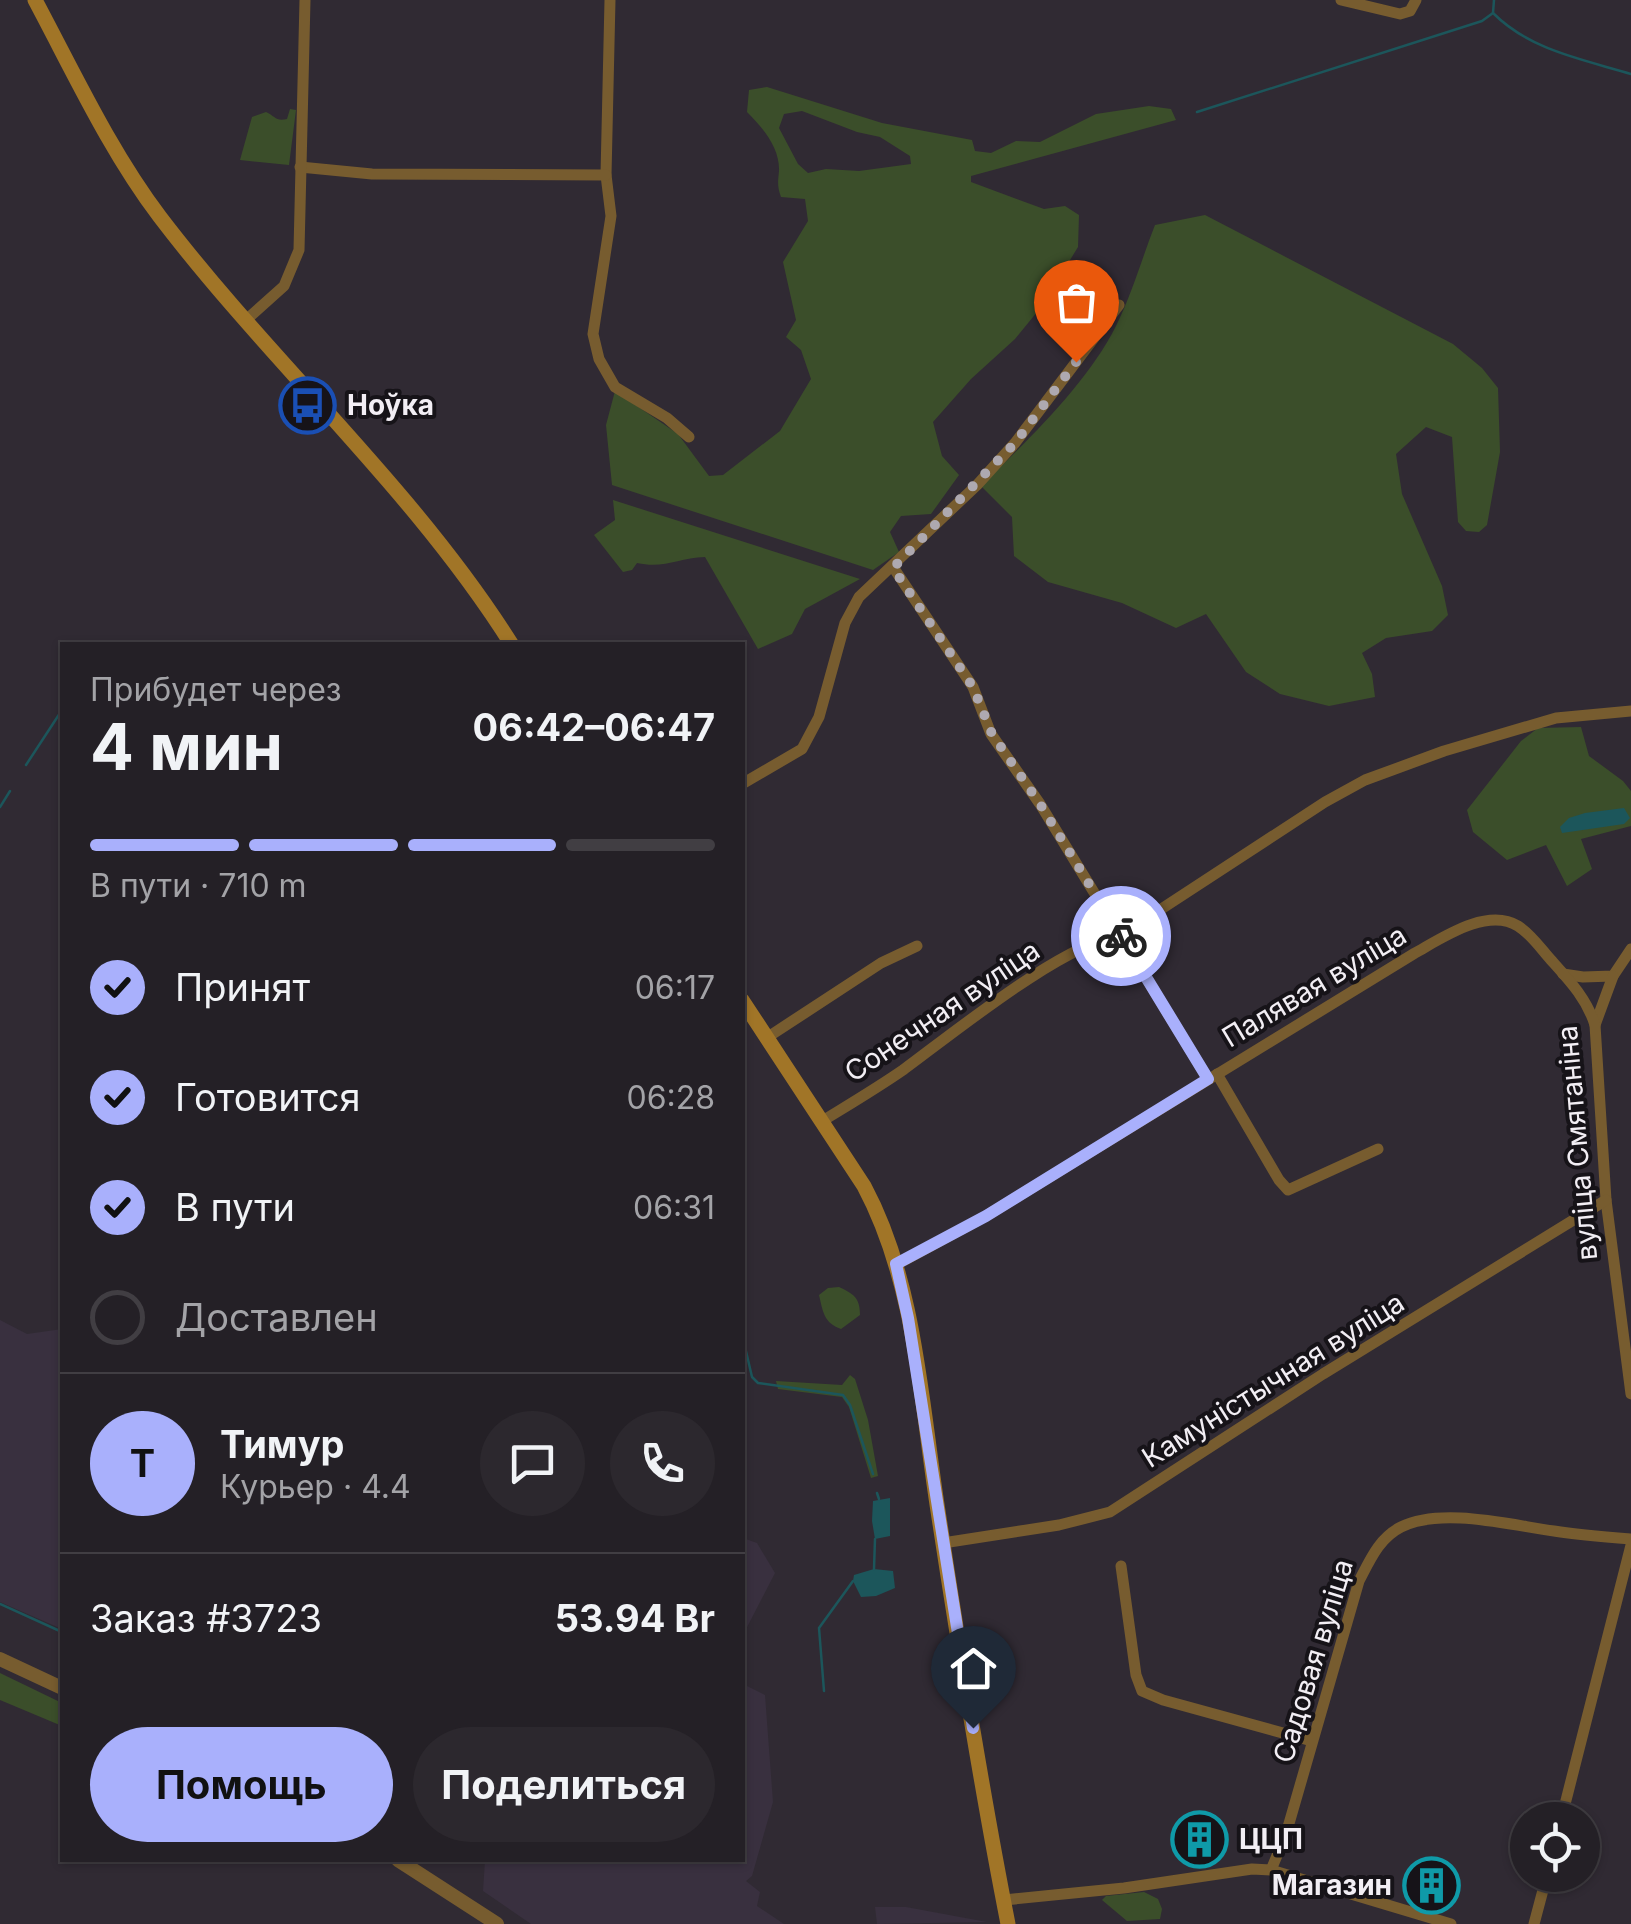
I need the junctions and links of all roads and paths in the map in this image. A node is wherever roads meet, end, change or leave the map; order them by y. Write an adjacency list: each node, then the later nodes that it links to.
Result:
1 (35, 0): 9 (main road)
2 (305, 0): 6 (street)
3 (610, 0): 7 (street)
4 (1341, 0): 5 (street)
5 (1416, 0)
6 (300, 167): 7 (street); 9 (street)
7 (606, 175): 10 (street)
8 (1119, 306): 11 (street)
9 (246, 320): 12 (main road)
10 (689, 437)
11 (893, 568): 14 (street); 16 (street)
12 (510, 642)
13 (1631, 711): 16 (street, Сонечная вуліца)
14 (745, 782)
15 (1507, 921): 19 (street, вуліца Смятаніна); 24 (street, Палявая вуліца)
16 (1120, 936): 24 (street); 25 (street, Сонечная вуліца)
17 (917, 946): 23 (street)
18 (1631, 949): 20 (street)
19 (1563, 974): 20 (street); 22 (street, вуліца Смятаніна)
20 (1612, 976): 22 (street)
21 (745, 1004): 23 (main road)
22 (1595, 1025): 27 (street, вуліца Смятаніна)
23 (768, 1037): 25 (main road)
24 (1212, 1076): 26 (street); 28 (street, Палявая вуліца)
25 (824, 1120): 28 (main road)
26 (1378, 1149)
27 (1606, 1200): 29 (street, вуліца Смятаніна); 31 (street, Камуністычная вуліца)
28 (896, 1264): 31 (main road)
29 (1631, 1394)
30 (1631, 1542): 32 (street); 36 (street, Садовая вуліца)
31 (943, 1543): 41 (main road)
32 (1630, 1562): 37 (street)
33 (1121, 1566): 36 (street)
34 (0, 1659): 35 (street)
35 (60, 1687)
36 (1312, 1741): 39 (street, Садовая вуліца)
37 (1567, 1802)
38 (401, 1862): 42 (street)
39 (1271, 1870): 41 (street); 44 (street)
40 (1542, 1892): 45 (street)
41 (1004, 1900): 43 (main road)
42 (496, 1924)
43 (1008, 1924)
44 (1451, 1924)
45 (1534, 1924)

